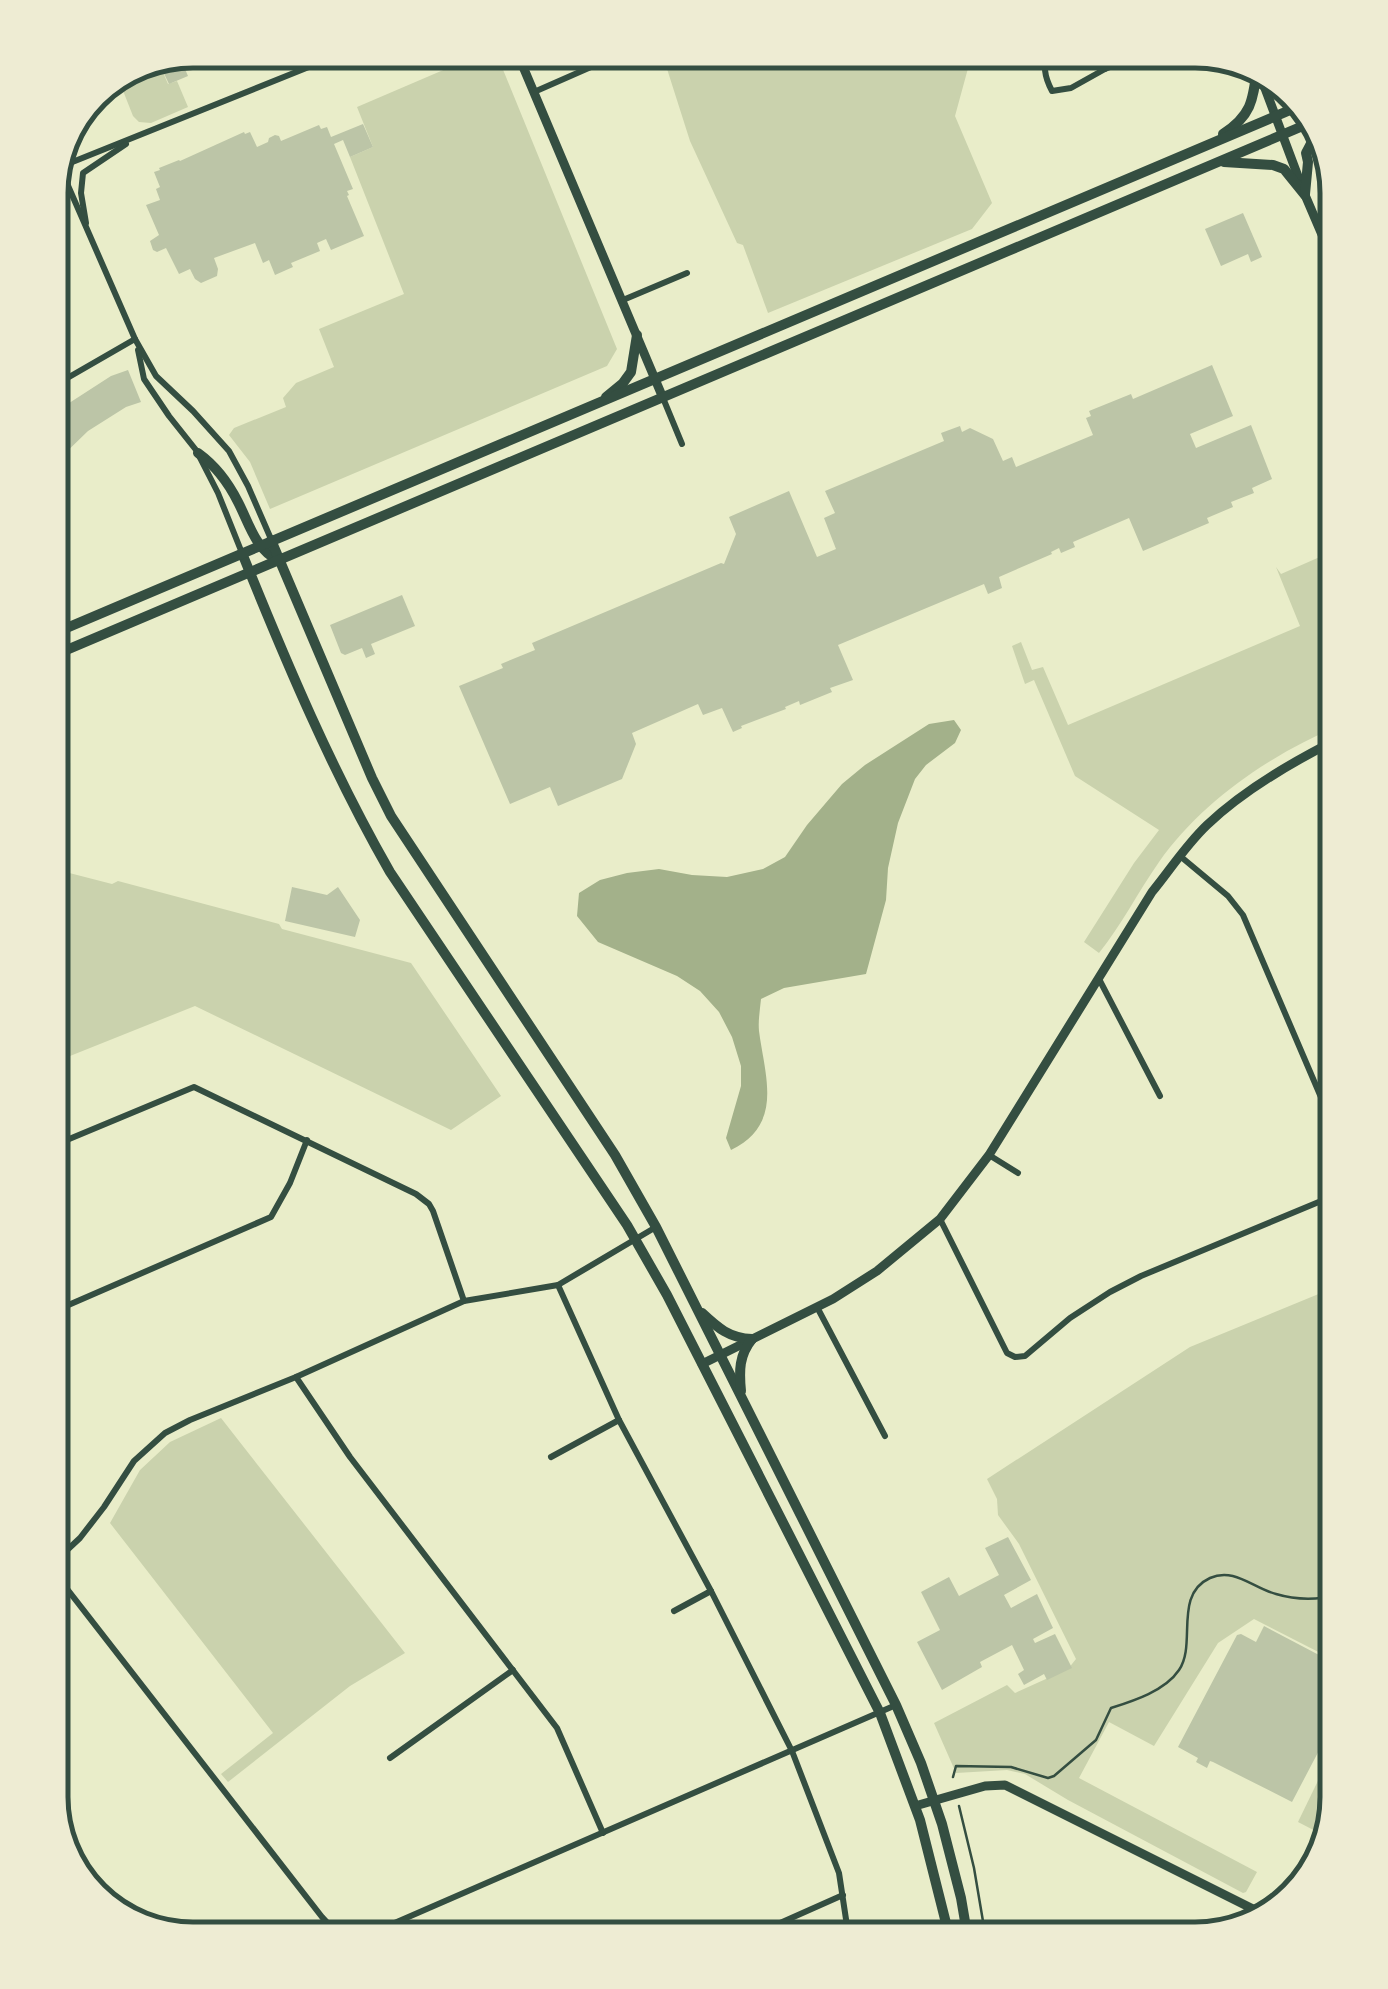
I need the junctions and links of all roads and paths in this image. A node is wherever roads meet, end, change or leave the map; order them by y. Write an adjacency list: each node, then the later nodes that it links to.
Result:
1 (307, 68): 13 (street)
2 (524, 68): 8 (street)
3 (589, 68): 8 (street)
4 (1045, 68): 5 (street)
5 (1105, 69)
6 (1255, 83): 15 (main road)
7 (1266, 89): 10 (street)
8 (534, 92): 23 (street)
9 (1289, 110): 10 (main road)
10 (1276, 116): 12 (street); 15 (main road)
11 (1302, 127): 12 (main road)
12 (1282, 135): 17 (main road); 19 (street)
13 (136, 138): 16 (street); 21 (street)
14 (1311, 144): 19 (main road)
15 (1203, 147): 27 (main road)
16 (72, 161)
17 (1220, 162): 19 (main road); 28 (main road)
18 (68, 185): 21 (street)
19 (1305, 195): 20 (street)
20 (1320, 229)
21 (88, 234): 25 (street)
22 (687, 273): 23 (street)
23 (623, 300): 24 (street)
24 (637, 335): 27 (street); 29 (main road)
25 (135, 339): 26 (street); 31 (street); 32 (street)
26 (68, 378)
27 (655, 378): 28 (street); 29 (main road)
28 (663, 398): 30 (street); 35 (main road)
29 (602, 401): 32 (main road)
30 (682, 444)
31 (198, 453): 33 (main road); 34 (street)
32 (271, 540): 33 (main road); 35 (main road)
33 (260, 545): 34 (main road); 35 (main road)
34 (242, 553): 36 (main road); 37 (main road)
35 (279, 560): 36 (main road); 50 (main road)
36 (250, 572): 38 (main road); 51 (main road)
37 (68, 627)
38 (68, 649)
39 (1320, 748): 40 (street)
40 (1180, 856): 41 (street); 43 (street)
41 (1099, 978): 42 (street); 46 (street)
42 (1160, 1096)
43 (1320, 1096)
44 (68, 1140): 45 (street)
45 (307, 1140): 53 (street); 54 (street)
46 (989, 1155): 47 (street); 49 (street)
47 (1018, 1174)
48 (1320, 1202): 49 (street)
49 (940, 1219): 55 (street)
50 (656, 1226): 51 (street); 56 (main road)
51 (636, 1238): 52 (street); 59 (main road)
52 (558, 1285): 53 (street); 62 (street)
53 (464, 1302): 60 (street)
54 (68, 1305)
55 (817, 1307): 57 (street); 63 (street)
56 (697, 1309): 57 (main road); 58 (main road)
57 (752, 1338): 58 (street); 61 (main road)
58 (720, 1354): 59 (street); 61 (main road)
59 (702, 1364): 72 (main road)
60 (296, 1377): 65 (street); 70 (street)
61 (742, 1397): 71 (main road)
62 (620, 1420): 64 (street); 67 (street)
63 (886, 1436)
64 (551, 1457)
65 (68, 1549)
66 (68, 1589): 82 (street)
67 (712, 1591): 69 (street); 73 (street)
68 (1320, 1598): 75 (path)
69 (674, 1611)
70 (513, 1670): 74 (street); 79 (street)
71 (896, 1705): 72 (street); 76 (main road)
72 (880, 1713): 73 (street); 77 (main road)
73 (792, 1751): 79 (street); 80 (street)
74 (390, 1758)
75 (953, 1777)
76 (934, 1800): 77 (street); 81 (street); 87 (main road)
77 (915, 1806): 86 (main road)
78 (959, 1806): 88 (path)
79 (603, 1833): 83 (street)
80 (843, 1896): 84 (street); 85 (street)
81 (1252, 1908)
82 (327, 1921)
83 (398, 1921)
84 (784, 1922)
85 (847, 1922)
86 (946, 1922)
87 (965, 1922)
88 (983, 1922)

